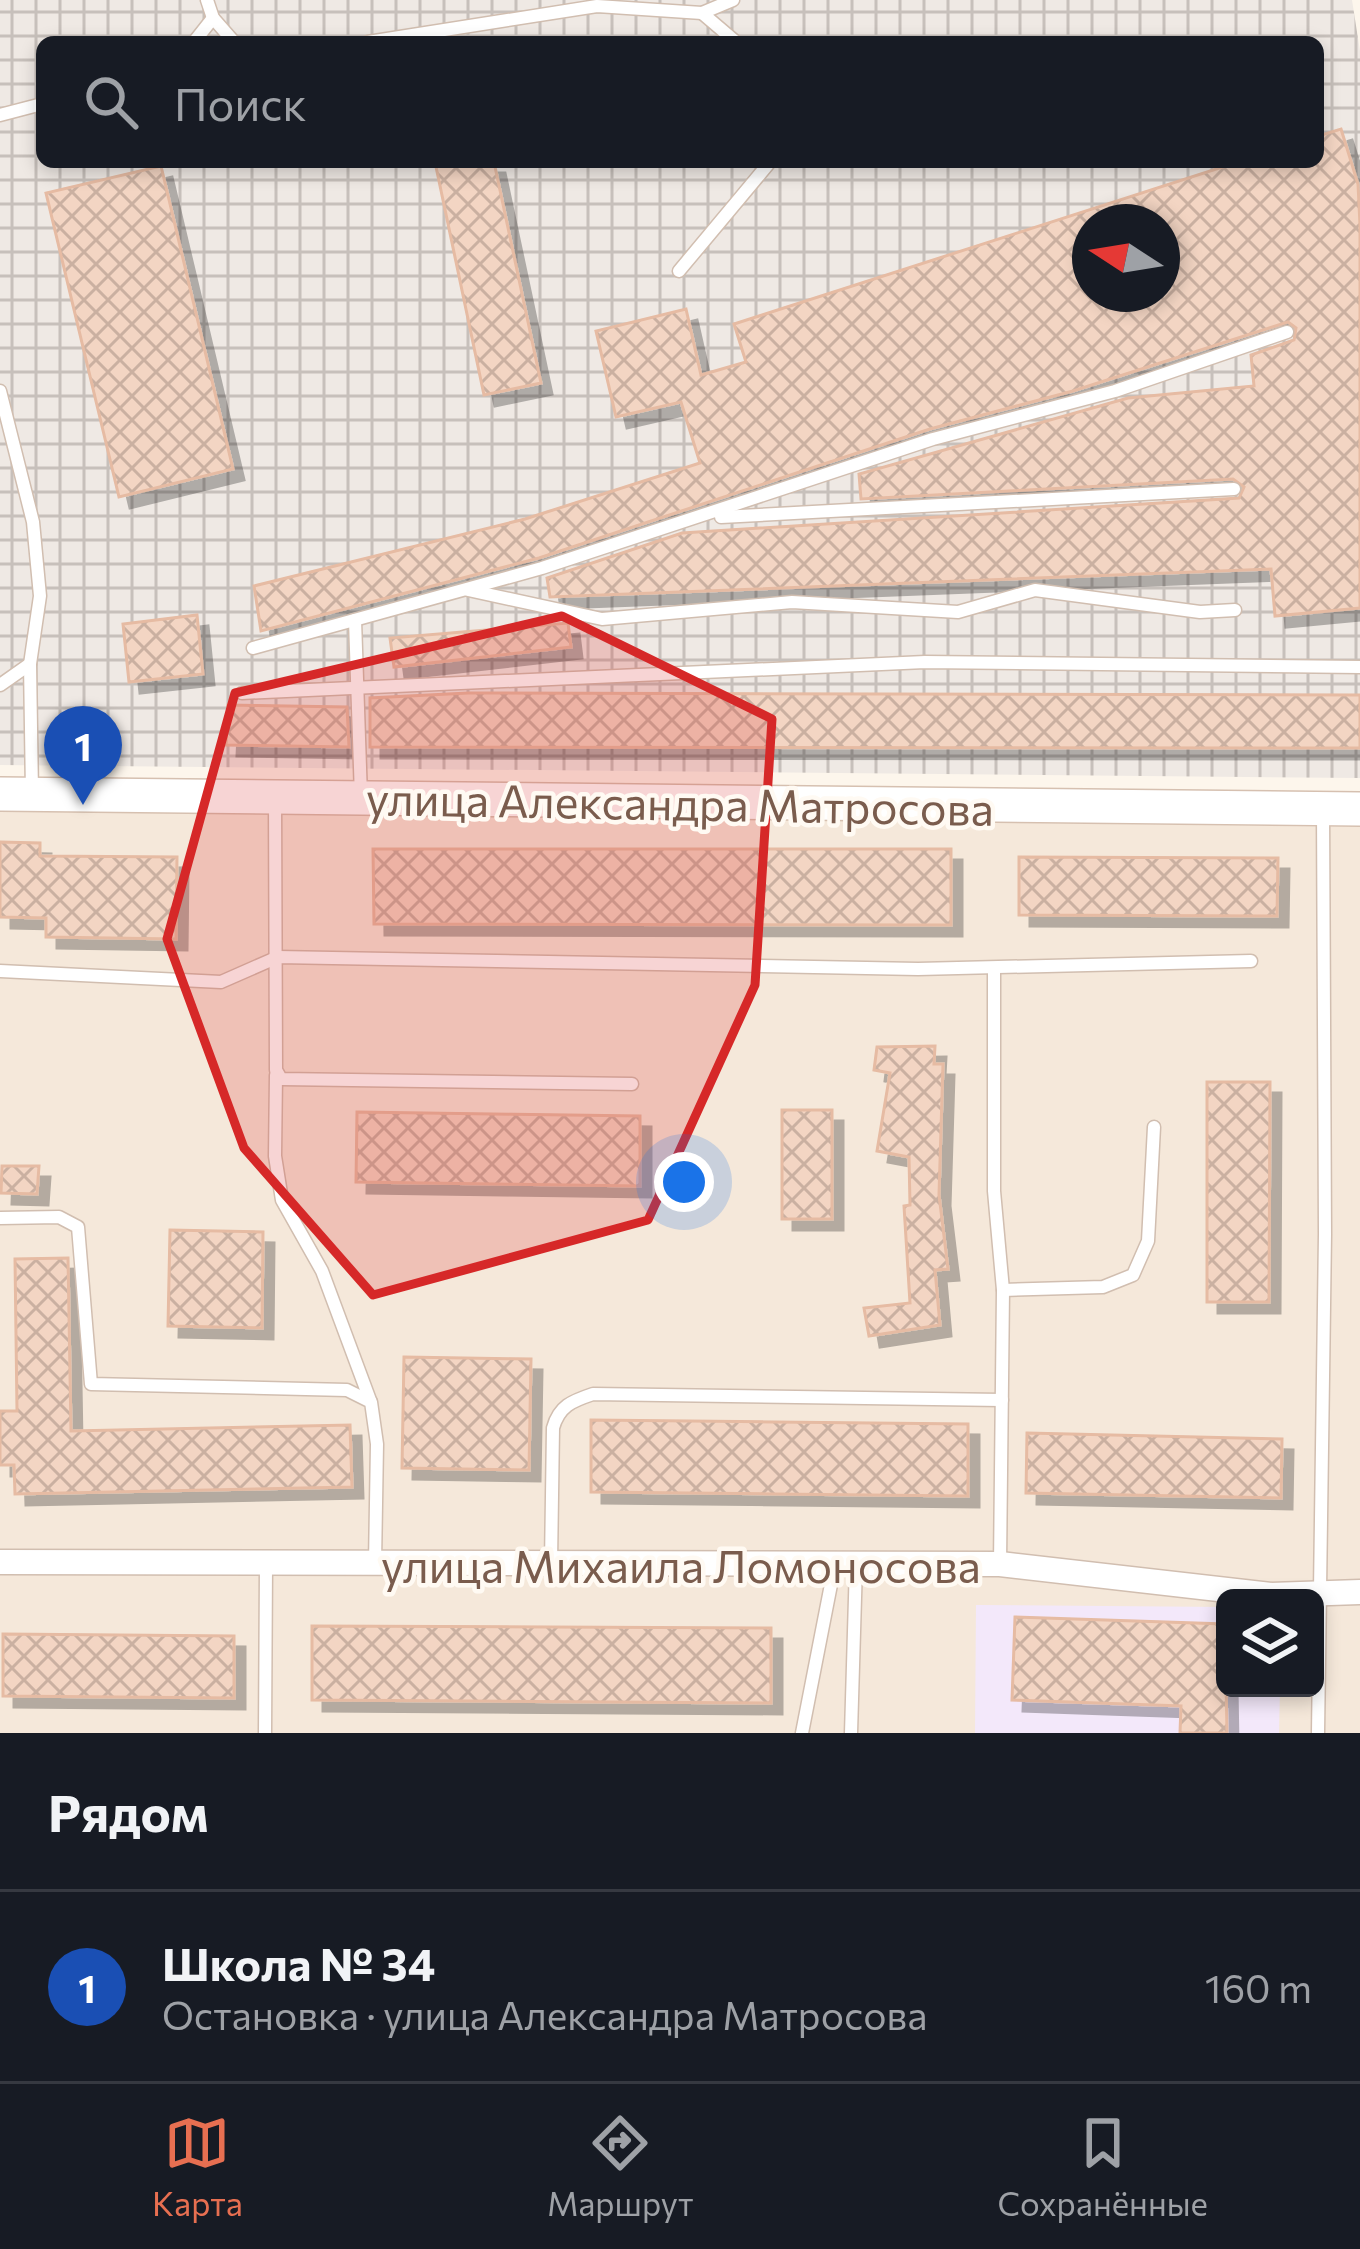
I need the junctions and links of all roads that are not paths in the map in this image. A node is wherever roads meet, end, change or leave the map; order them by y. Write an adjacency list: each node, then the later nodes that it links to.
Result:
1 (207, 0): 4 (lane)
2 (734, 0): 3 (lane)
3 (702, 13): 7 (lane); 8 (lane)
4 (213, 18): 5 (lane); 6 (lane)
5 (199, 36)
6 (230, 36)
7 (406, 36)
8 (729, 36)
9 (36, 106): 10 (lane)
10 (0, 115)
11 (765, 168): 12 (lane)
12 (679, 271)
13 (1287, 332): 16 (lane)
14 (0, 391): 21 (lane)
15 (1234, 489): 16 (lane)
16 (702, 518): 17 (lane)
17 (466, 589): 18 (lane); 19 (lane)
18 (1235, 610)
19 (355, 620): 20 (lane); 24 (lane)
20 (253, 648)
21 (30, 664): 23 (lane); 26 (lane)
22 (1360, 667): 24 (lane)
23 (0, 685)
24 (358, 688): 25 (lane); 28 (lane)
25 (242, 693)
26 (16, 795): 27 (street, улица Александра Матросова)
27 (274, 797): 28 (street, улица Александра Матросова); 31 (lane)
28 (361, 798): 29 (street, улица Александра Матросова)
29 (1323, 809): 30 (street, улица Александра Матросова); 49 (lane)
30 (1360, 809)
31 (278, 957): 33 (lane); 34 (lane); 35 (lane)
32 (1251, 961): 33 (lane)
33 (994, 968): 39 (lane)
34 (0, 971)
35 (276, 1070): 36 (lane); 41 (lane)
36 (632, 1084)
37 (1154, 1127): 39 (lane)
38 (0, 1218): 41 (lane)
39 (1003, 1290): 40 (lane)
40 (1002, 1400): 44 (lane); 46 (lane)
41 (371, 1402): 43 (lane)
42 (0, 1562): 47 (street, улица Михаила Ломоносова)
43 (375, 1563): 44 (street, улица Михаила Ломоносова); 47 (street, улица Михаила Ломоносова)
44 (551, 1564): 45 (street, улица Михаила Ломоносова)
45 (846, 1564): 46 (street, улица Михаила Ломоносова); 54 (lane); 55 (lane)
46 (1000, 1564): 48 (street, улица Михаила Ломоносова)
47 (266, 1565): 53 (lane)
48 (1218, 1589)
49 (1323, 1589)
50 (1360, 1592): 51 (street, улица Михаила Ломоносова)
51 (1324, 1593)
52 (1319, 1697): 56 (lane)
53 (265, 1733)
54 (802, 1733)
55 (851, 1733)
56 (1318, 1733)

